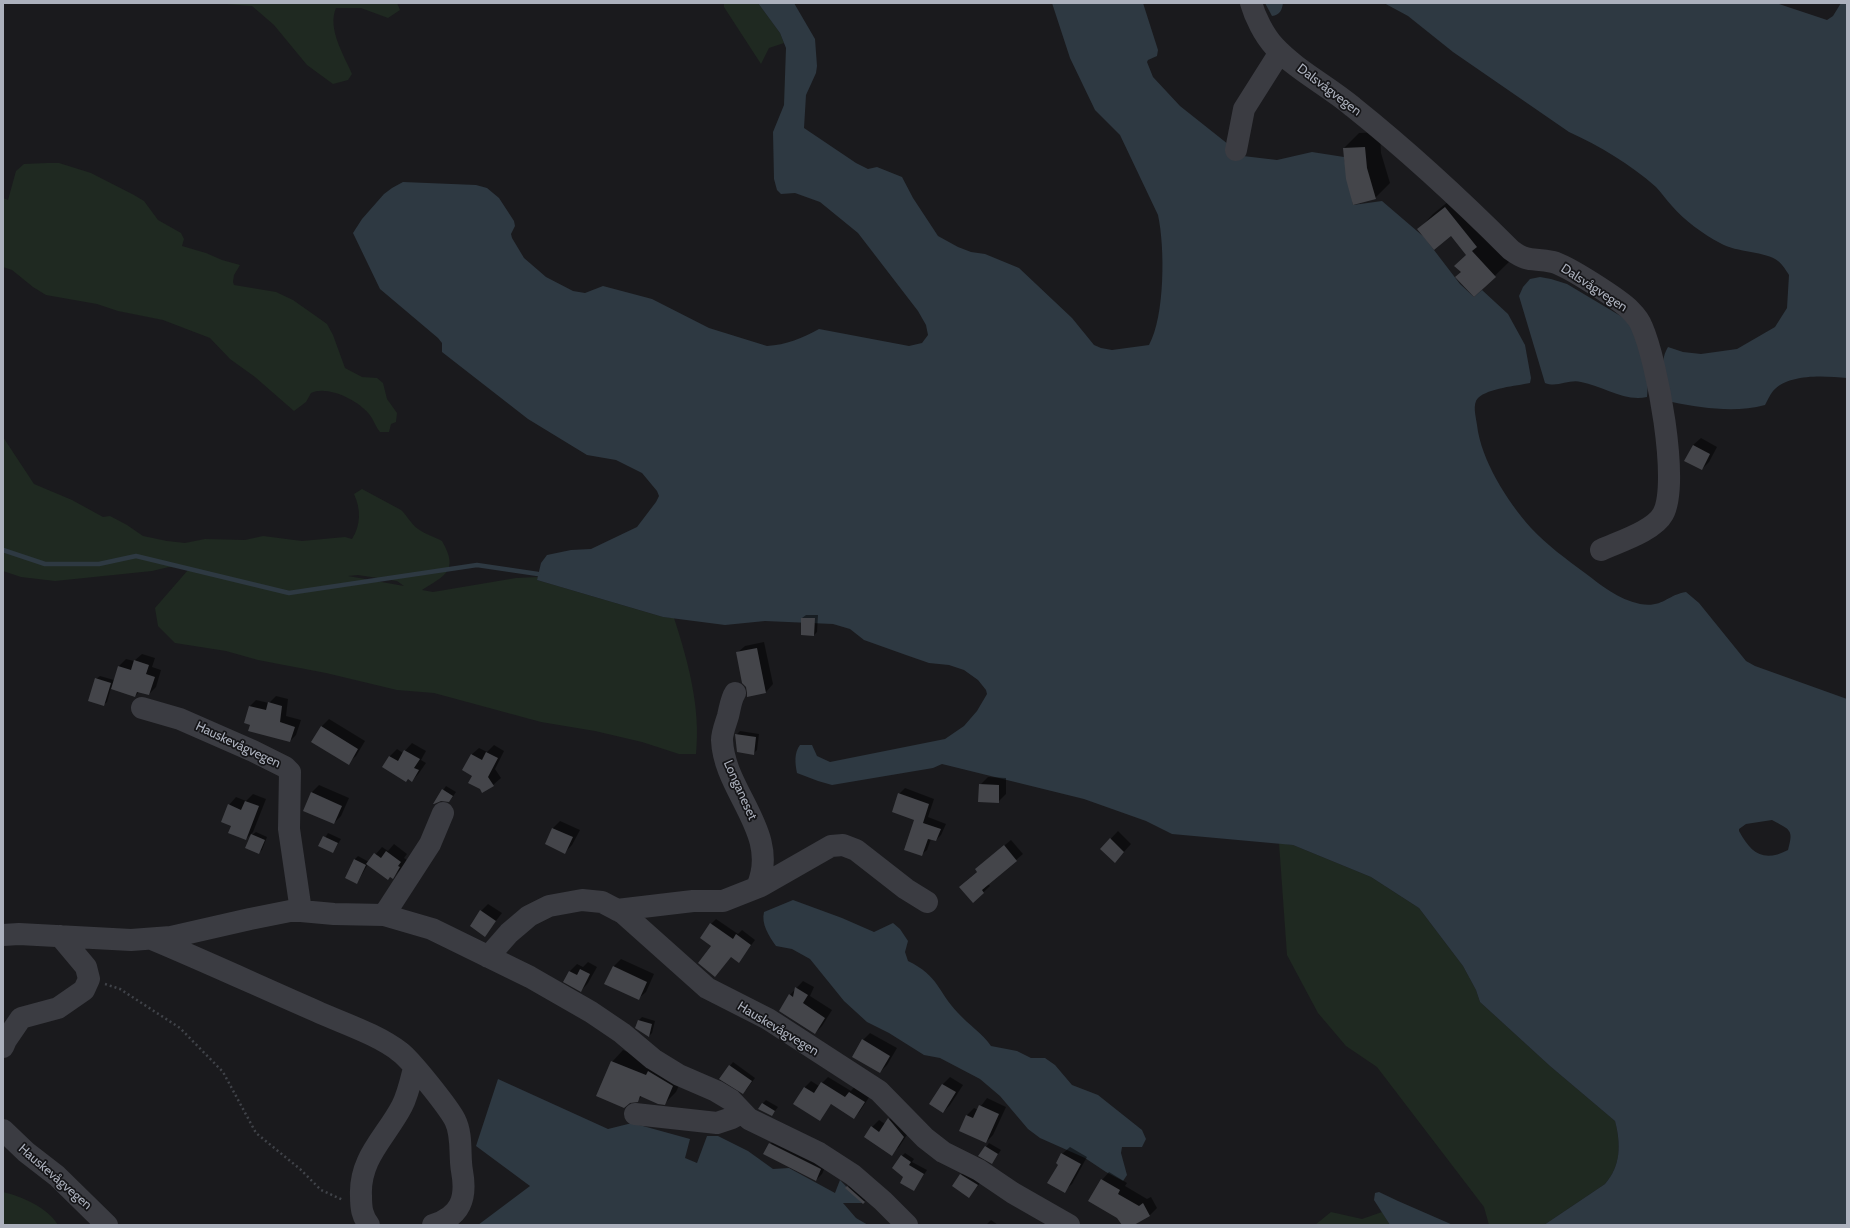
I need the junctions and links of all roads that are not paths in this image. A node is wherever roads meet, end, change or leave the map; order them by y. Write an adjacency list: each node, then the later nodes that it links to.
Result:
1 (1252, 3): 2 (street, Dalsvågvegen)
2 (1280, 52): 3 (street); 4 (street, Dalsvågvegen)
3 (1236, 150)
4 (1601, 550)
5 (735, 693): 8 (street, Longaneset)
6 (142, 708): 11 (street, Hauskevågvegen)
7 (443, 813): 12 (street)
8 (758, 887): 9 (street); 10 (street)
9 (927, 902)
10 (617, 910): 16 (street, Hauskevågvegen); 26 (street, Hauskevågvegen)
11 (301, 911): 12 (street); 15 (street)
12 (384, 915): 16 (street)
13 (3, 936): 14 (street)
14 (60, 936): 15 (street); 17 (street)
15 (151, 938): 18 (street)
16 (488, 957): 19 (street)
17 (3, 1048)
18 (414, 1068): 22 (street); 24 (street)
19 (740, 1110): 20 (street); 25 (street)
20 (635, 1114)
21 (3, 1130): 23 (street, Hauskevågvegen)
22 (365, 1216)
23 (107, 1225)
24 (433, 1225)
25 (907, 1225)
26 (1069, 1225)

